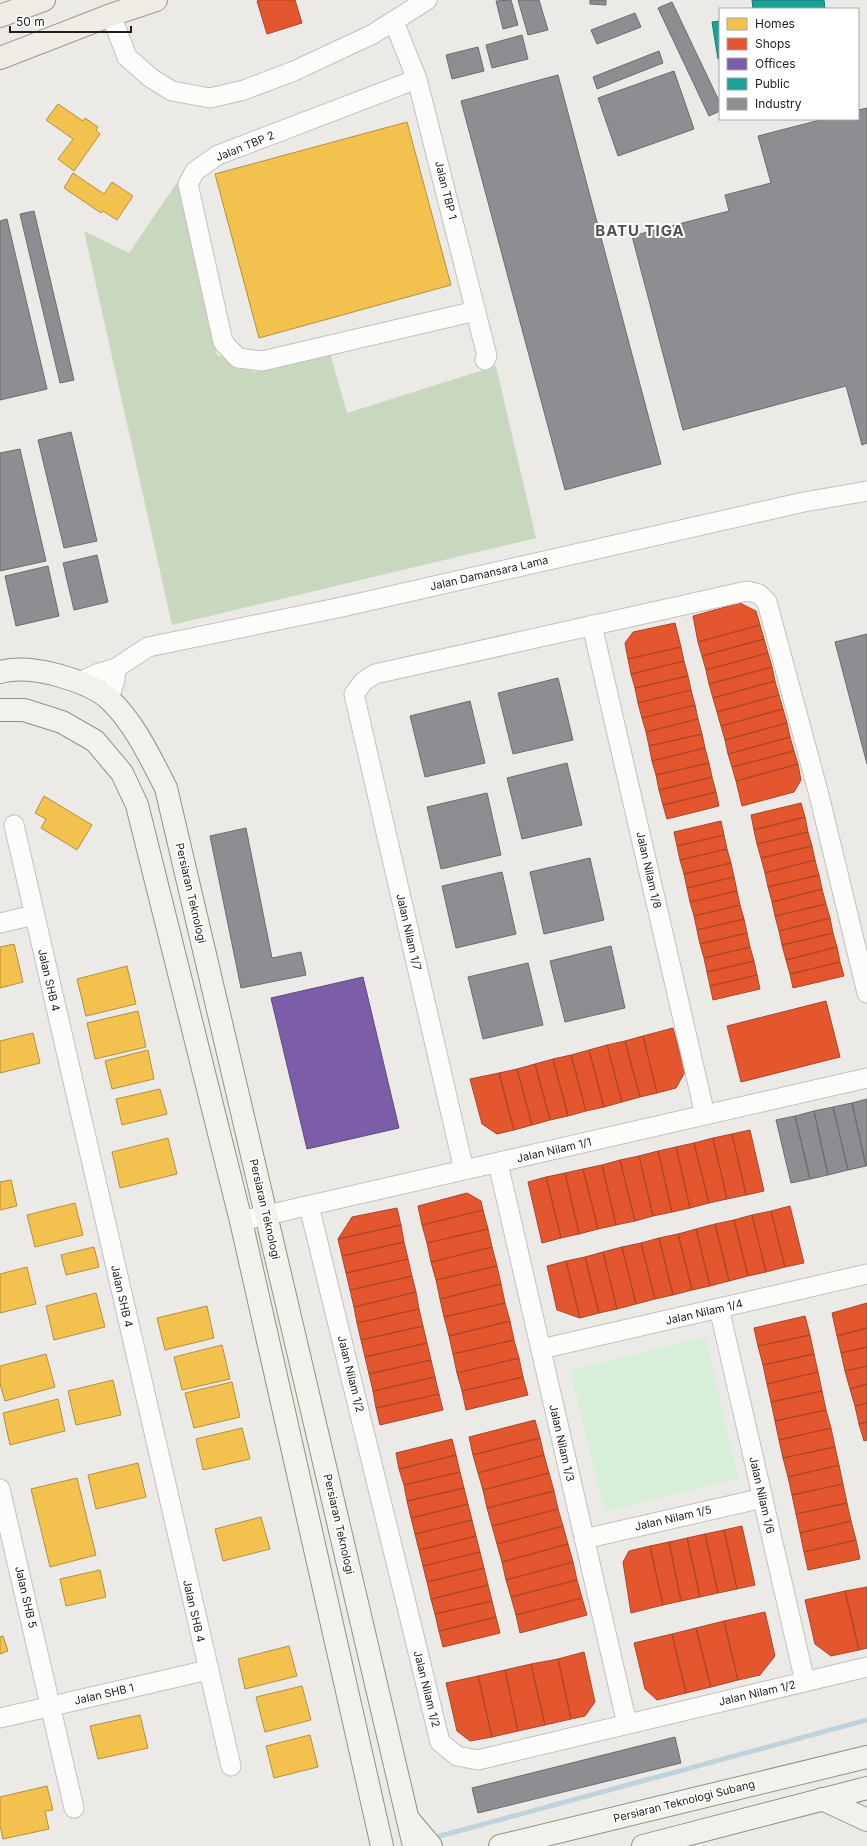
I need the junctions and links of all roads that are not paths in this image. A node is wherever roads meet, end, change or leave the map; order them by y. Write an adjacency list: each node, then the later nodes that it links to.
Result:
1 (156, 0): 5 (main road)
2 (426, 0): 7 (street)
3 (39, 2): 4 (street); 6 (main road)
4 (0, 11)
5 (111, 15): 7 (street); 8 (main road)
6 (0, 16)
7 (394, 22): 9 (street, Jalan TBP 1)
8 (0, 58)
9 (417, 79): 10 (street, Jalan TBP 1); 10 (street, Jalan TBP 2)
10 (476, 311): 11 (street, Jalan TBP 1)
11 (485, 360)
12 (867, 491): 14 (street, Jalan Damansara Lama)
13 (592, 625): 22 (street); 24 (street, Jalan Nilam 1/8); 26 (street, Jalan Nilam 1/7)
14 (116, 668): 16 (street, Jalan Damansara Lama); 17 (street)
15 (0, 672): 16 (main road, Persiaran Teknologi)
16 (78, 682): 17 (main road, Persiaran Teknologi)
17 (109, 699): 28 (main road, Persiaran Teknologi)
18 (0, 710): 29 (main road)
19 (14, 825): 20 (street, Jalan SHB 4)
20 (34, 915): 21 (street); 37 (street, Jalan SHB 4)
21 (0, 923)
22 (867, 993)
23 (867, 1078): 24 (street, Jalan Nilam 1/1)
24 (705, 1115): 25 (street, Jalan Nilam 1/1)
25 (498, 1163): 26 (street, Jalan Nilam 1/1); 32 (street, Jalan Nilam 1/3)
26 (464, 1170): 27 (street, Jalan Nilam 1/1)
27 (309, 1206): 28 (street, Jalan Nilam 1/1); 41 (street, Jalan Nilam 1/2)
28 (267, 1216): 29 (street, Jalan Nilam 1/1); 47 (main road, Persiaran Teknologi)
29 (241, 1221): 49 (main road)
30 (867, 1274): 31 (street, Jalan Nilam 1/4)
31 (719, 1308): 32 (street, Jalan Nilam 1/4); 34 (street, Jalan Nilam 1/6)
32 (541, 1349): 35 (street, Jalan Nilam 1/3)
33 (0, 1489): 39 (street, Jalan SHB 5)
34 (763, 1498): 35 (street, Jalan Nilam 1/5); 38 (street, Jalan Nilam 1/6)
35 (584, 1539): 41 (street, Jalan Nilam 1/3)
36 (867, 1666): 38 (street, Jalan Nilam 1/2)
37 (208, 1670): 39 (street, Jalan SHB 1); 43 (street, Jalan SHB 4)
38 (805, 1682): 41 (street, Jalan Nilam 1/2)
39 (51, 1706): 40 (street, Jalan SHB 1); 46 (street, Jalan SHB 5)
40 (0, 1718)
41 (627, 1724)
42 (867, 1758): 52 (main road, Persiaran Teknologi Subang)
43 (231, 1766)
44 (867, 1788): 45 (main road)
45 (822, 1799): 48 (main road); 53 (main road)
46 (74, 1808)
47 (407, 1818): 50 (main road, Persiaran Teknologi); 51 (main road)
48 (867, 1820)
49 (377, 1841)
50 (414, 1846)
51 (431, 1846)
52 (500, 1846)
53 (642, 1846)

